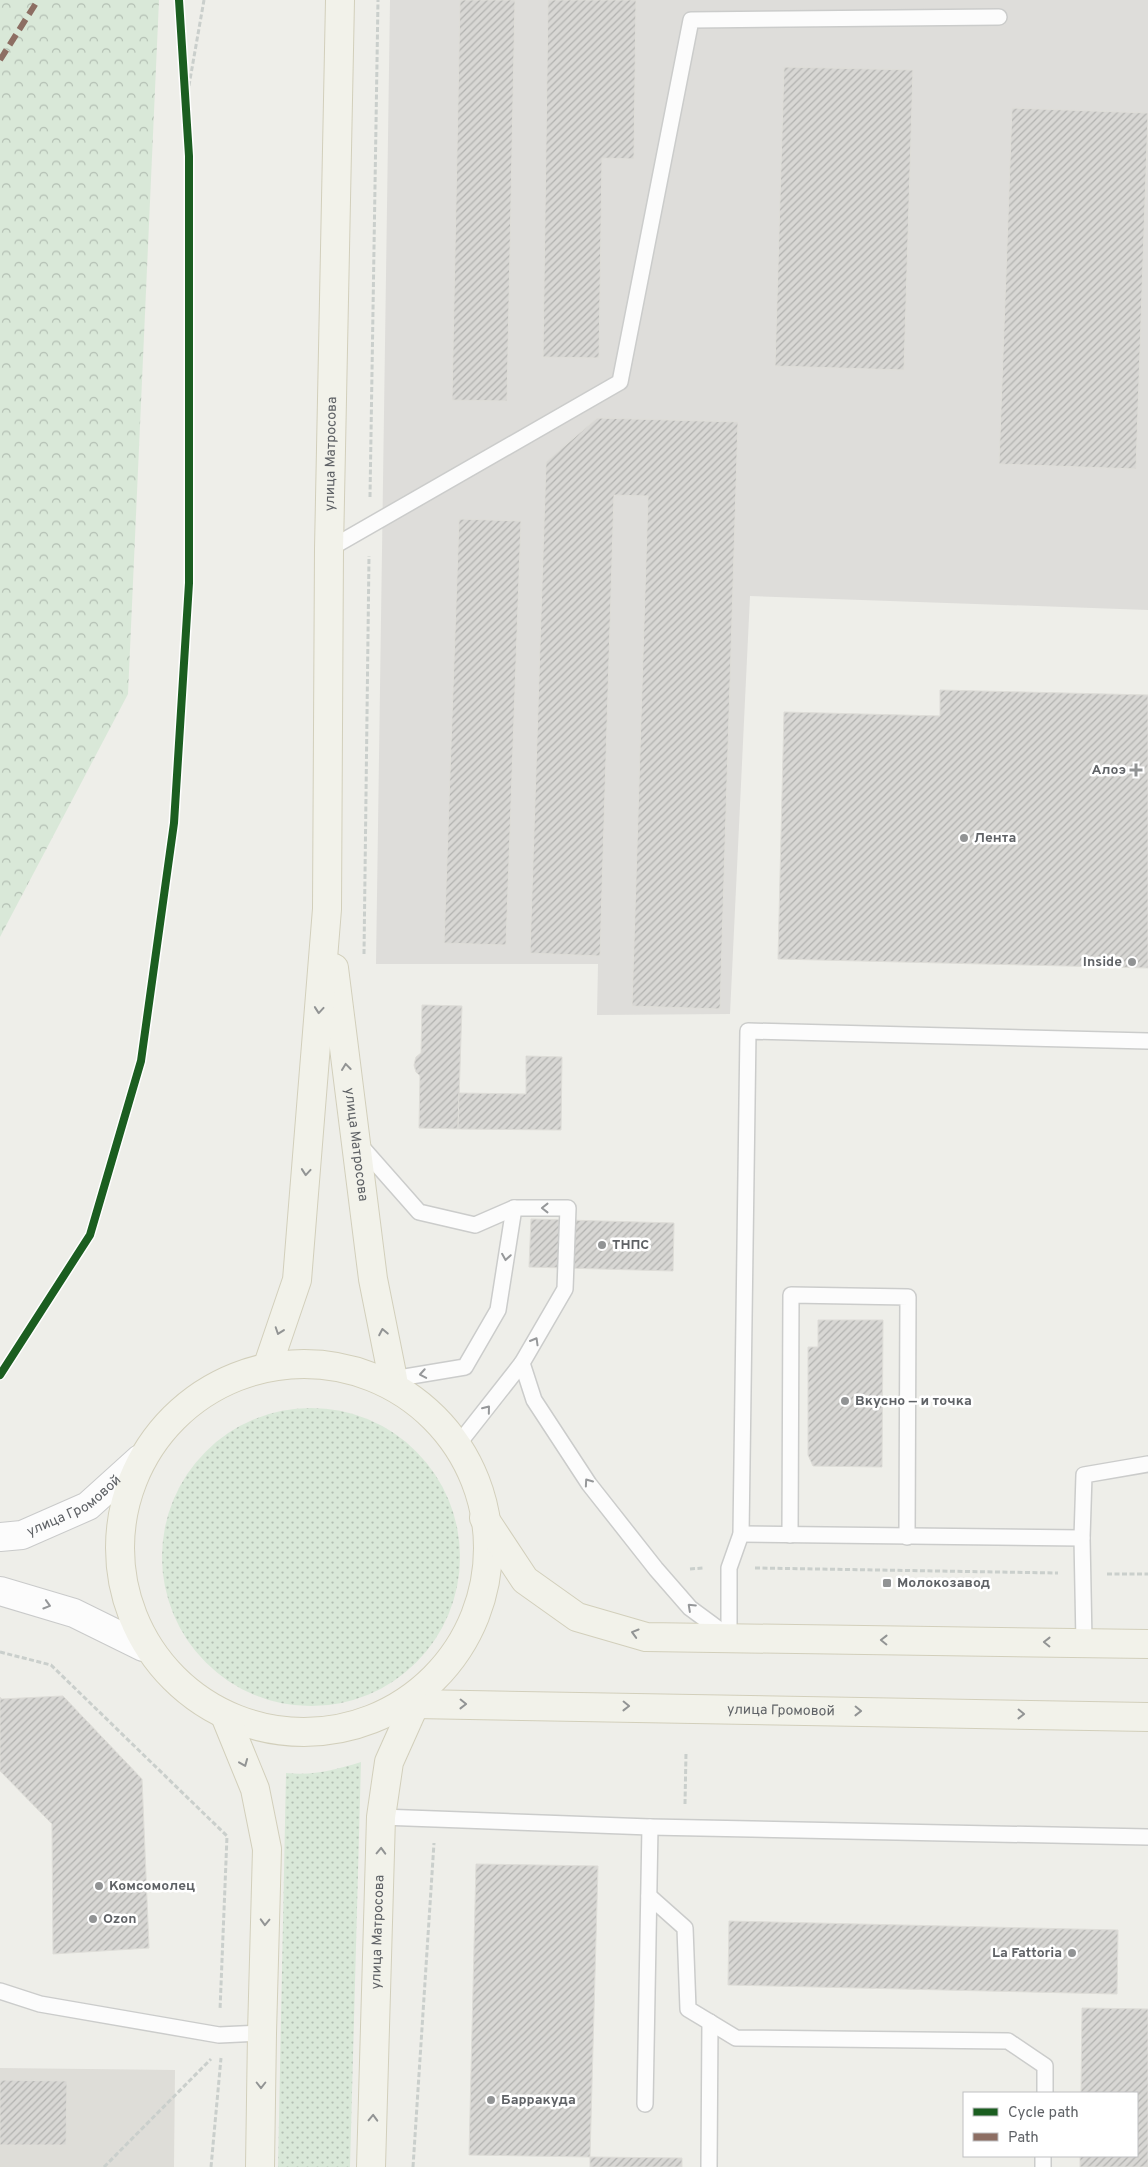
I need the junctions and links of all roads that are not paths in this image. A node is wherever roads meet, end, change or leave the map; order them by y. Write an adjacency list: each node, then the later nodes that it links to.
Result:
1 (340, 0): 3 (main road, улица Матросова)
2 (1000, 17): 3 (lane)
3 (329, 549): 4 (main road, улица Матросова)
4 (327, 909): 6 (main road, улица Матросова, one-way to 4); 8 (main road, улица Матросова, one-way to 8)
5 (1148, 1041): 15 (lane)
6 (354, 1138): 7 (lane); 10 (main road, улица Матросова, one-way to 6)
7 (514, 1208): 9 (lane, one-way to 7); 10 (lane, one-way to 10)
8 (269, 1362): 10 (main road); 12 (main road)
9 (522, 1363): 11 (lane, one-way to 9); 21 (lane, one-way to 9)
10 (393, 1380): 11 (main road)
11 (456, 1447): 14 (main road)
12 (140, 1459): 18 (main road, улица Громовой); 24 (main road)
13 (1148, 1464): 19 (lane)
14 (484, 1518): 21 (main road, one-way to 14); 25 (main road)
15 (741, 1534): 16 (lane); 21 (lane)
16 (790, 1535): 17 (lane); 17 (lane)
17 (907, 1536): 19 (lane)
18 (0, 1537)
19 (1082, 1538): 22 (lane)
20 (0, 1591): 24 (main road, one-way to 24)
21 (729, 1637): 22 (main road, one-way to 21)
22 (1084, 1642): 23 (main road)
23 (1148, 1644)
24 (143, 1647): 27 (main road)
25 (415, 1704): 26 (main road, улица Громовой, one-way to 26); 27 (main road); 28 (main road, улица Матросова)
26 (1148, 1717)
27 (226, 1718): 34 (main road, one-way to 34)
28 (382, 1817): 29 (lane); 38 (main road, улица Матросова, one-way to 28)
29 (650, 1827): 30 (lane); 31 (lane)
30 (1148, 1837)
31 (649, 1896): 33 (lane); 36 (lane)
32 (0, 1991): 34 (lane)
33 (710, 2022): 35 (lane); 39 (lane)
34 (262, 2034): 37 (main road, one-way to 37)
35 (1044, 2092)
36 (645, 2104)
37 (260, 2167)
38 (371, 2167)
39 (709, 2167)

